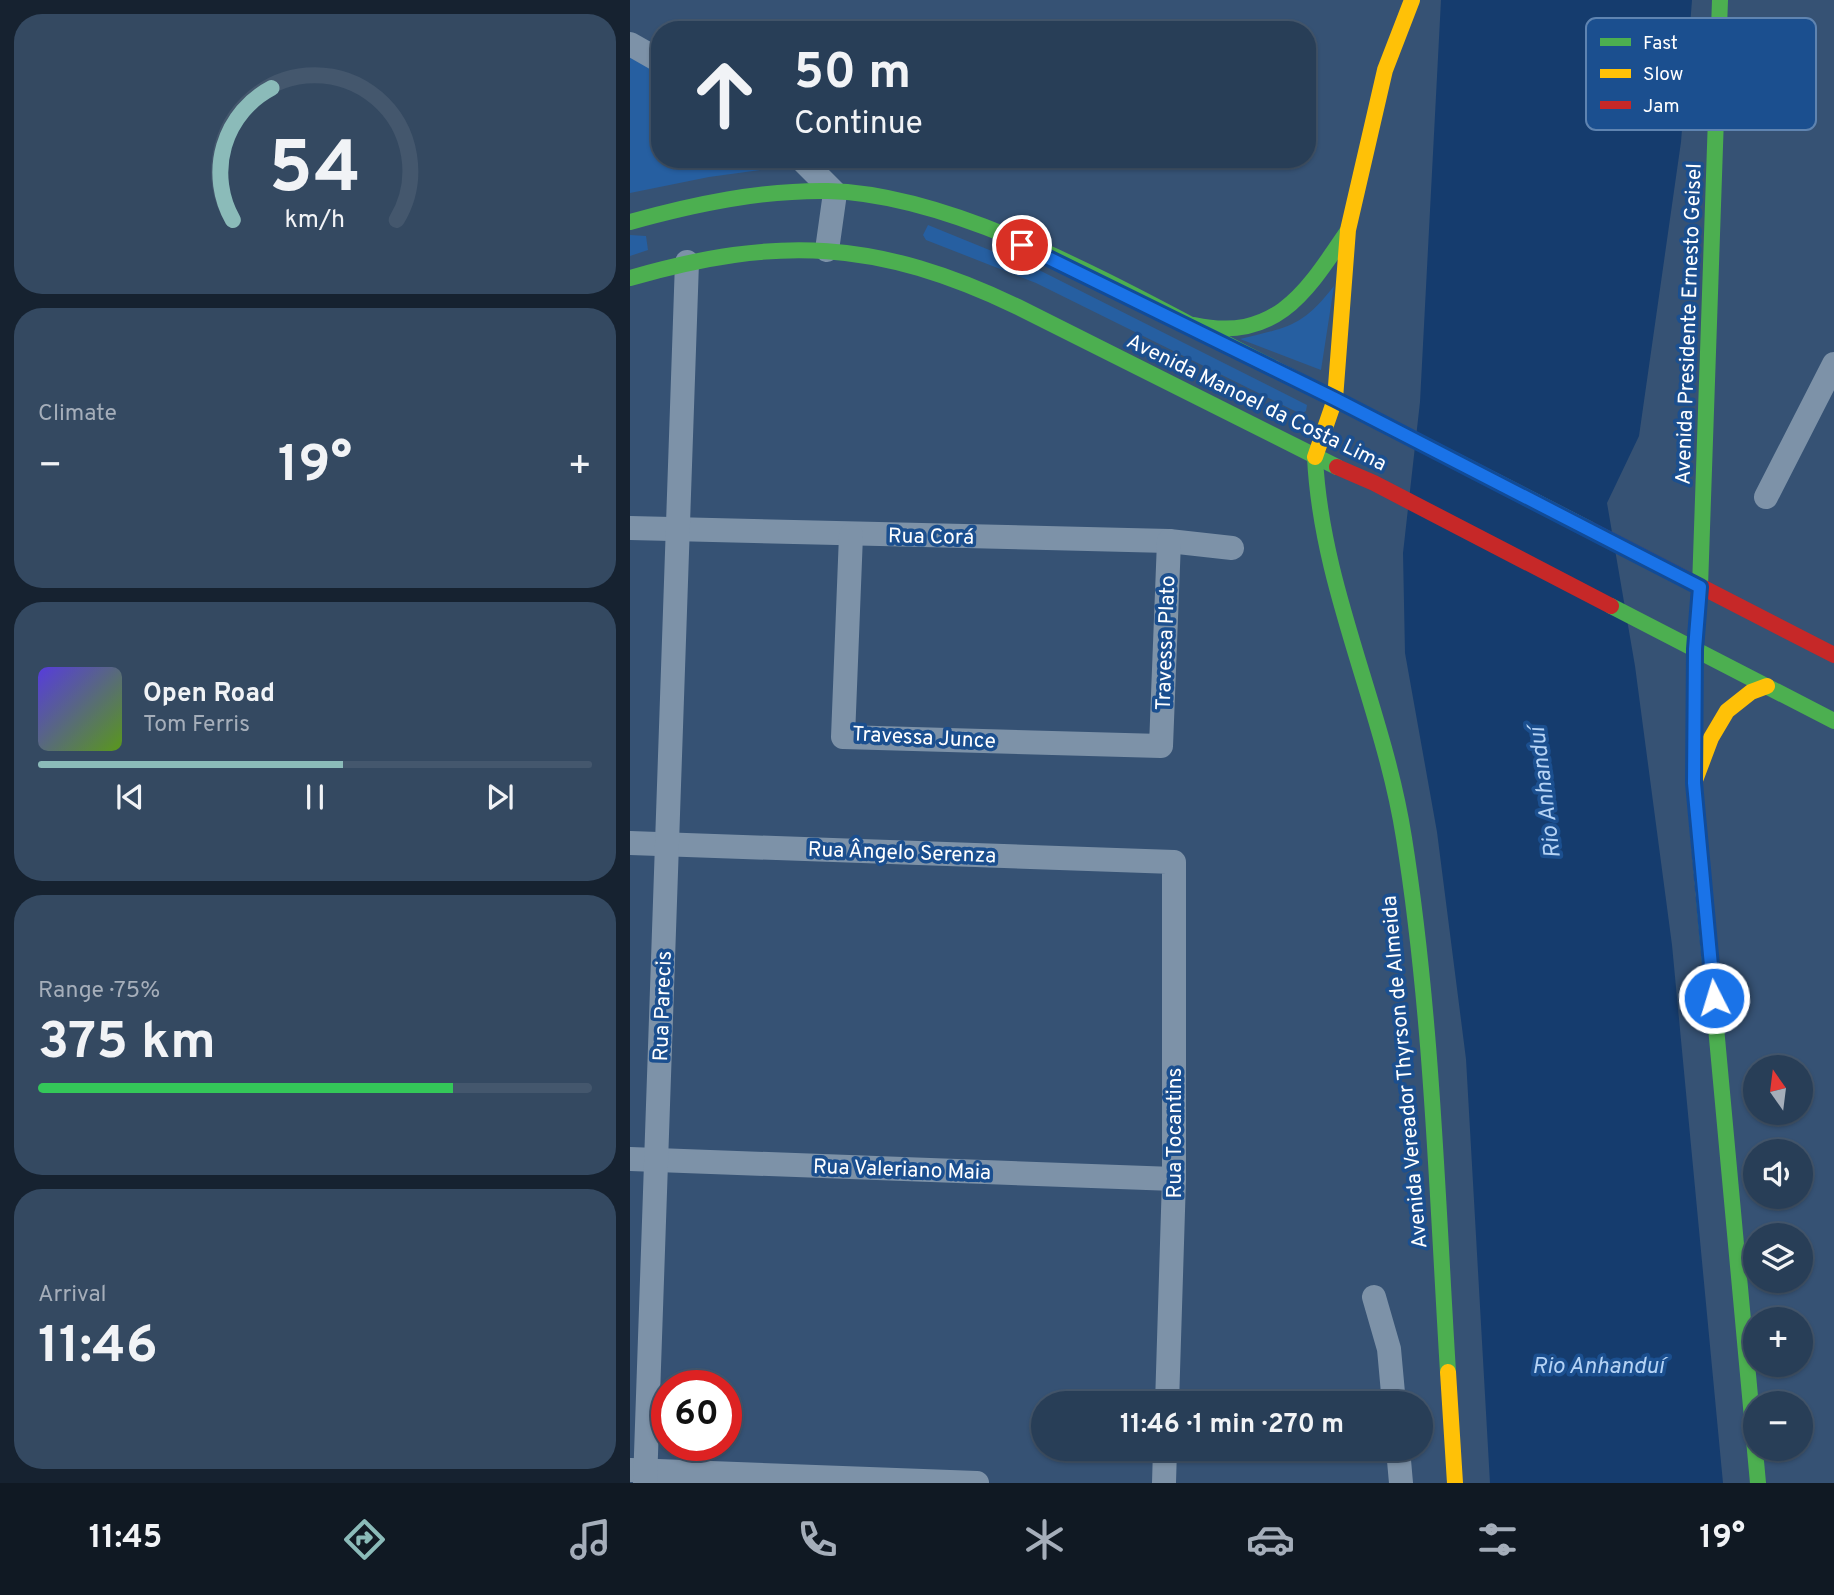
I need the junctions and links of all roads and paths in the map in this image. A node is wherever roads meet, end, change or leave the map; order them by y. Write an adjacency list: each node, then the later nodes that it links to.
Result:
1 (1720, 0): 3 (main road, Avenida Presidente Ernesto Geisel)
2 (1405, 3): 10 (main road)
3 (1719, 18)
4 (630, 44): 5 (street)
5 (651, 56)
6 (1716, 130): 24 (main road, Avenida Presidente Ernesto Geisel)
7 (810, 168): 8 (street)
8 (835, 193): 9 (main road, Avenida Manoel da Costa Lima); 11 (street); 14 (main road, Avenida Manoel da Costa Lima)
9 (630, 222)
10 (1348, 230): 14 (main road); 16 (main road)
11 (827, 250): 12 (main road, Avenida Manoel da Costa Lima); 17 (main road, Avenida Manoel da Costa Lima)
12 (687, 262): 13 (main road, Avenida Manoel da Costa Lima); 20 (street, Rua Parecis)
13 (630, 278)
14 (1177, 320): 16 (main road, Avenida Manoel da Costa Lima)
15 (1834, 364): 18 (street)
16 (1335, 399): 17 (main road); 24 (main road, Avenida Manoel da Costa Lima)
17 (1315, 458): 25 (main road, Avenida Manoel da Costa Lima); 46 (main road, Avenida Vereador Thyrson de Almeida)
18 (1766, 497)
19 (630, 528): 20 (street, Rua Corá)
20 (678, 529): 21 (street, Rua Corá); 32 (street, Rua Parecis)
21 (851, 535): 22 (street, Rua Corá); 29 (street, Travessa Junce)
22 (1169, 541): 23 (street, Rua Corá); 29 (street, Travessa Plato)
23 (1232, 548)
24 (1700, 587): 25 (main road, Avenida Presidente Ernesto Geisel); 26 (main road, Avenida Manoel da Costa Lima)
25 (1695, 649): 27 (main road, Avenida Manoel da Costa Lima); 30 (main road)
26 (1834, 655)
27 (1767, 686): 28 (main road, Avenida Manoel da Costa Lima); 30 (main road)
28 (1834, 721)
29 (1161, 746)
30 (1694, 783): 47 (main road)
31 (630, 843): 32 (street, Rua Ângelo Serenza)
32 (667, 844): 33 (street, Rua Ângelo Serenza); 35 (street, Rua Parecis)
33 (1174, 862): 36 (street, Rua Tocantins)
34 (630, 1159): 35 (street, Rua Valeriano Maia)
35 (656, 1160): 36 (street, Rua Valeriano Maia); 42 (street, Rua Parecis)
36 (1174, 1179): 38 (street, Rua Tocantins)
37 (1374, 1297): 39 (street)
38 (1167, 1391)
39 (1393, 1391)
40 (1165, 1461): 44 (street)
41 (1399, 1461): 45 (street)
42 (640, 1474): 43 (street)
43 (977, 1483)
44 (1164, 1483)
45 (1401, 1483)
46 (1455, 1483)
47 (1758, 1483)

